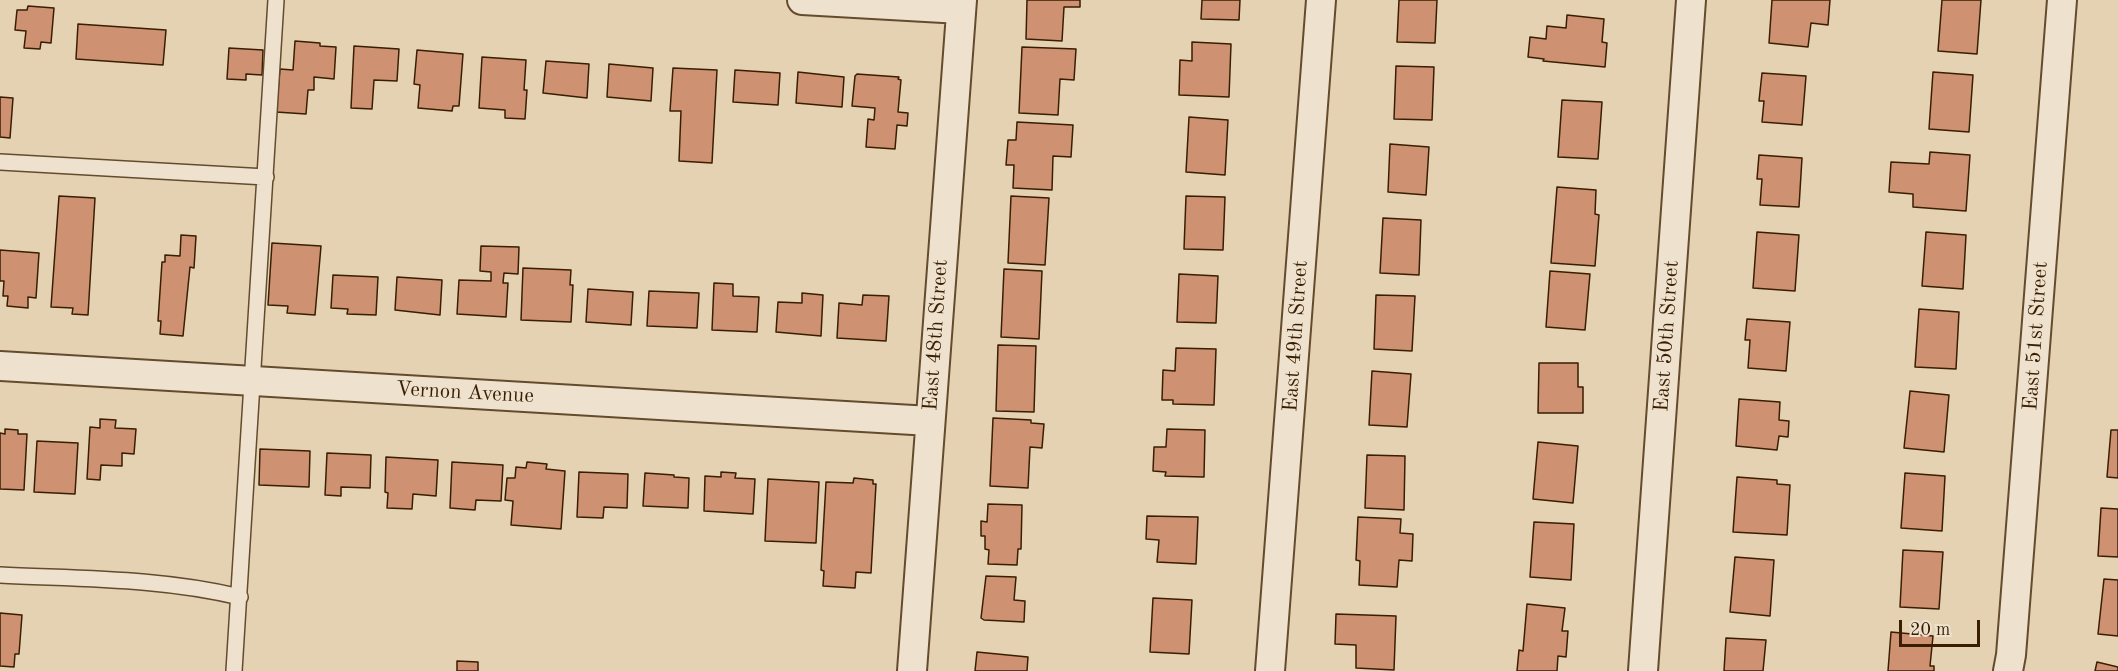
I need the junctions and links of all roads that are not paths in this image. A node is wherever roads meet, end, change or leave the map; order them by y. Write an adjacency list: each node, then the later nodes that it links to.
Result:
1 (276, 0): 8 (lane)
2 (802, 0): 6 (street)
3 (1321, 0): 16 (street, East 49th Street)
4 (1691, 0): 17 (street, East 50th Street)
5 (2062, 0): 18 (street, East 51st Street)
6 (961, 4): 11 (street, East 48th Street)
7 (0, 162): 8 (lane)
8 (266, 177): 10 (lane)
9 (0, 366): 10 (street, Vernon Avenue)
10 (253, 381): 11 (street, Vernon Avenue); 13 (lane)
11 (930, 421): 15 (street, East 48th Street)
12 (0, 575): 13 (lane)
13 (240, 597): 14 (lane)
14 (234, 671)
15 (912, 671)
16 (1270, 671)
17 (1643, 671)
18 (2008, 671)

